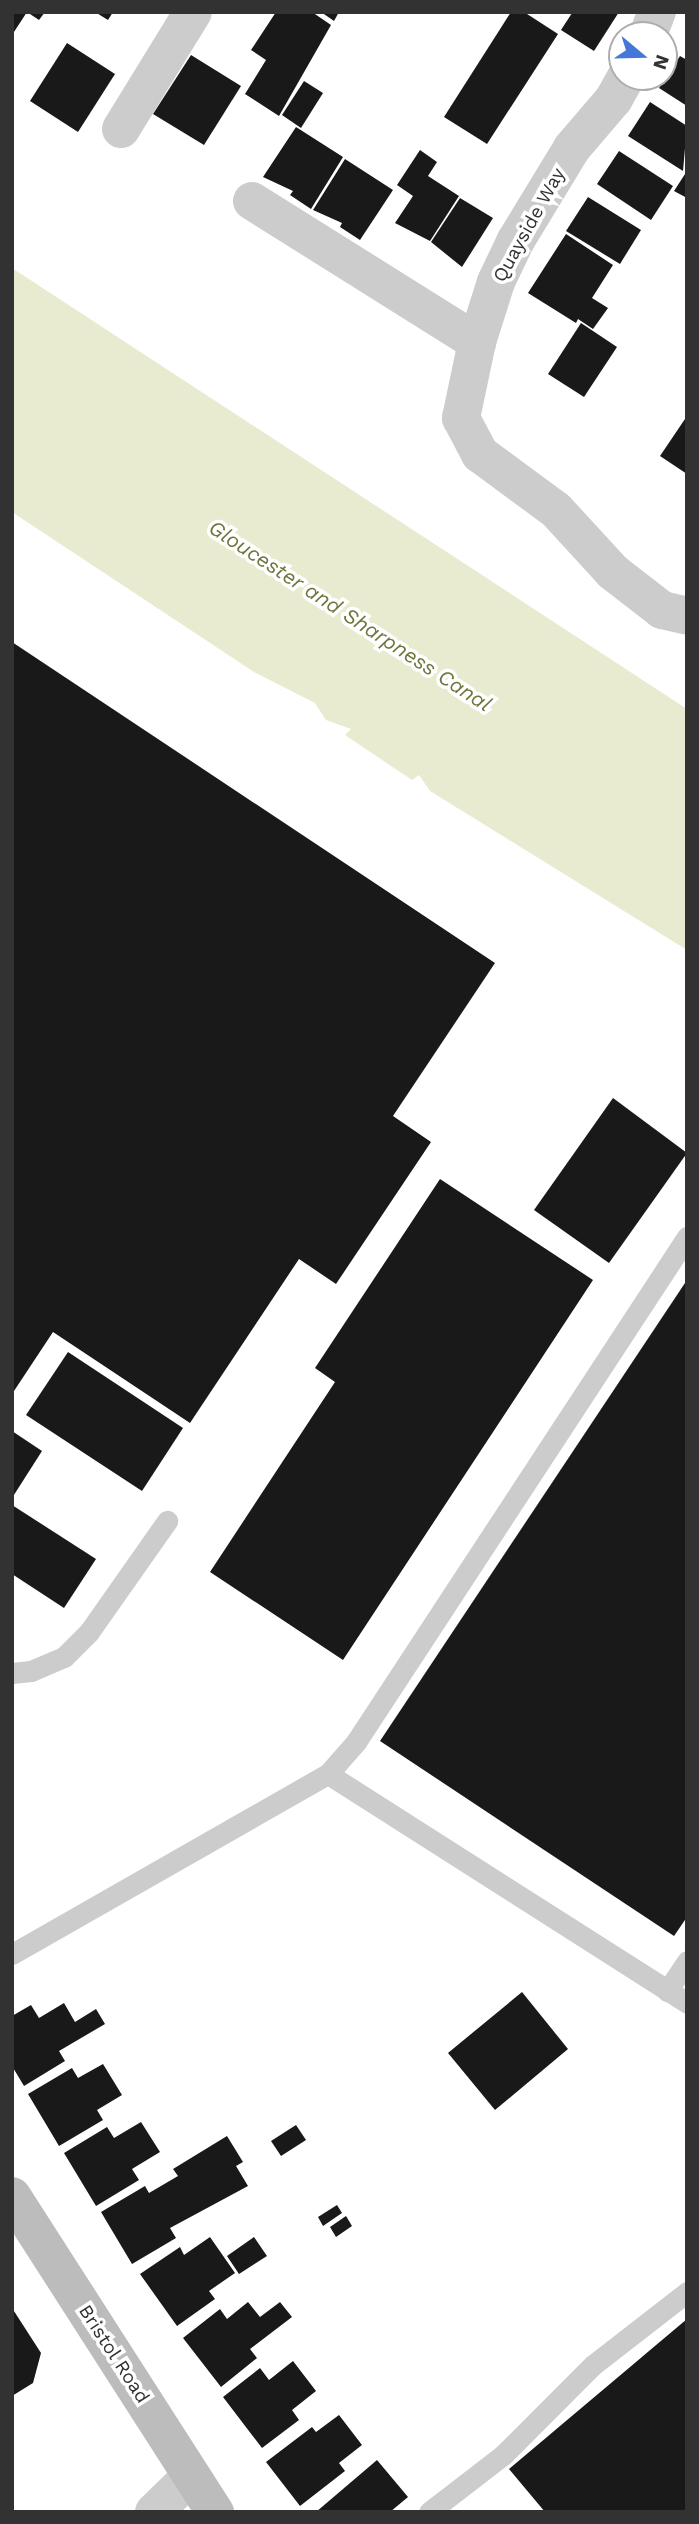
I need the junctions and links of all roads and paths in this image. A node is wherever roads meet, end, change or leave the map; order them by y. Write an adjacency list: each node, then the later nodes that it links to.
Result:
1 (193, 12): 3 (street)
2 (618, 91): 5 (street, Quayside Way)
3 (121, 130)
4 (253, 201): 5 (street)
5 (477, 342): 6 (street, Quayside Way)
6 (687, 617)
7 (687, 1237): 10 (lane)
8 (167, 1521): 9 (lane)
9 (12, 1673)
10 (328, 1774): 11 (lane); 13 (lane)
11 (12, 1954)
12 (687, 1961): 13 (lane)
13 (667, 1991): 14 (lane)
14 (687, 2003)
15 (12, 2196): 17 (street, Bristol Road)
16 (687, 2292): 20 (lane)
17 (191, 2476): 18 (street); 19 (street, Bristol Road)
18 (154, 2512)
19 (215, 2512)
20 (429, 2512)

